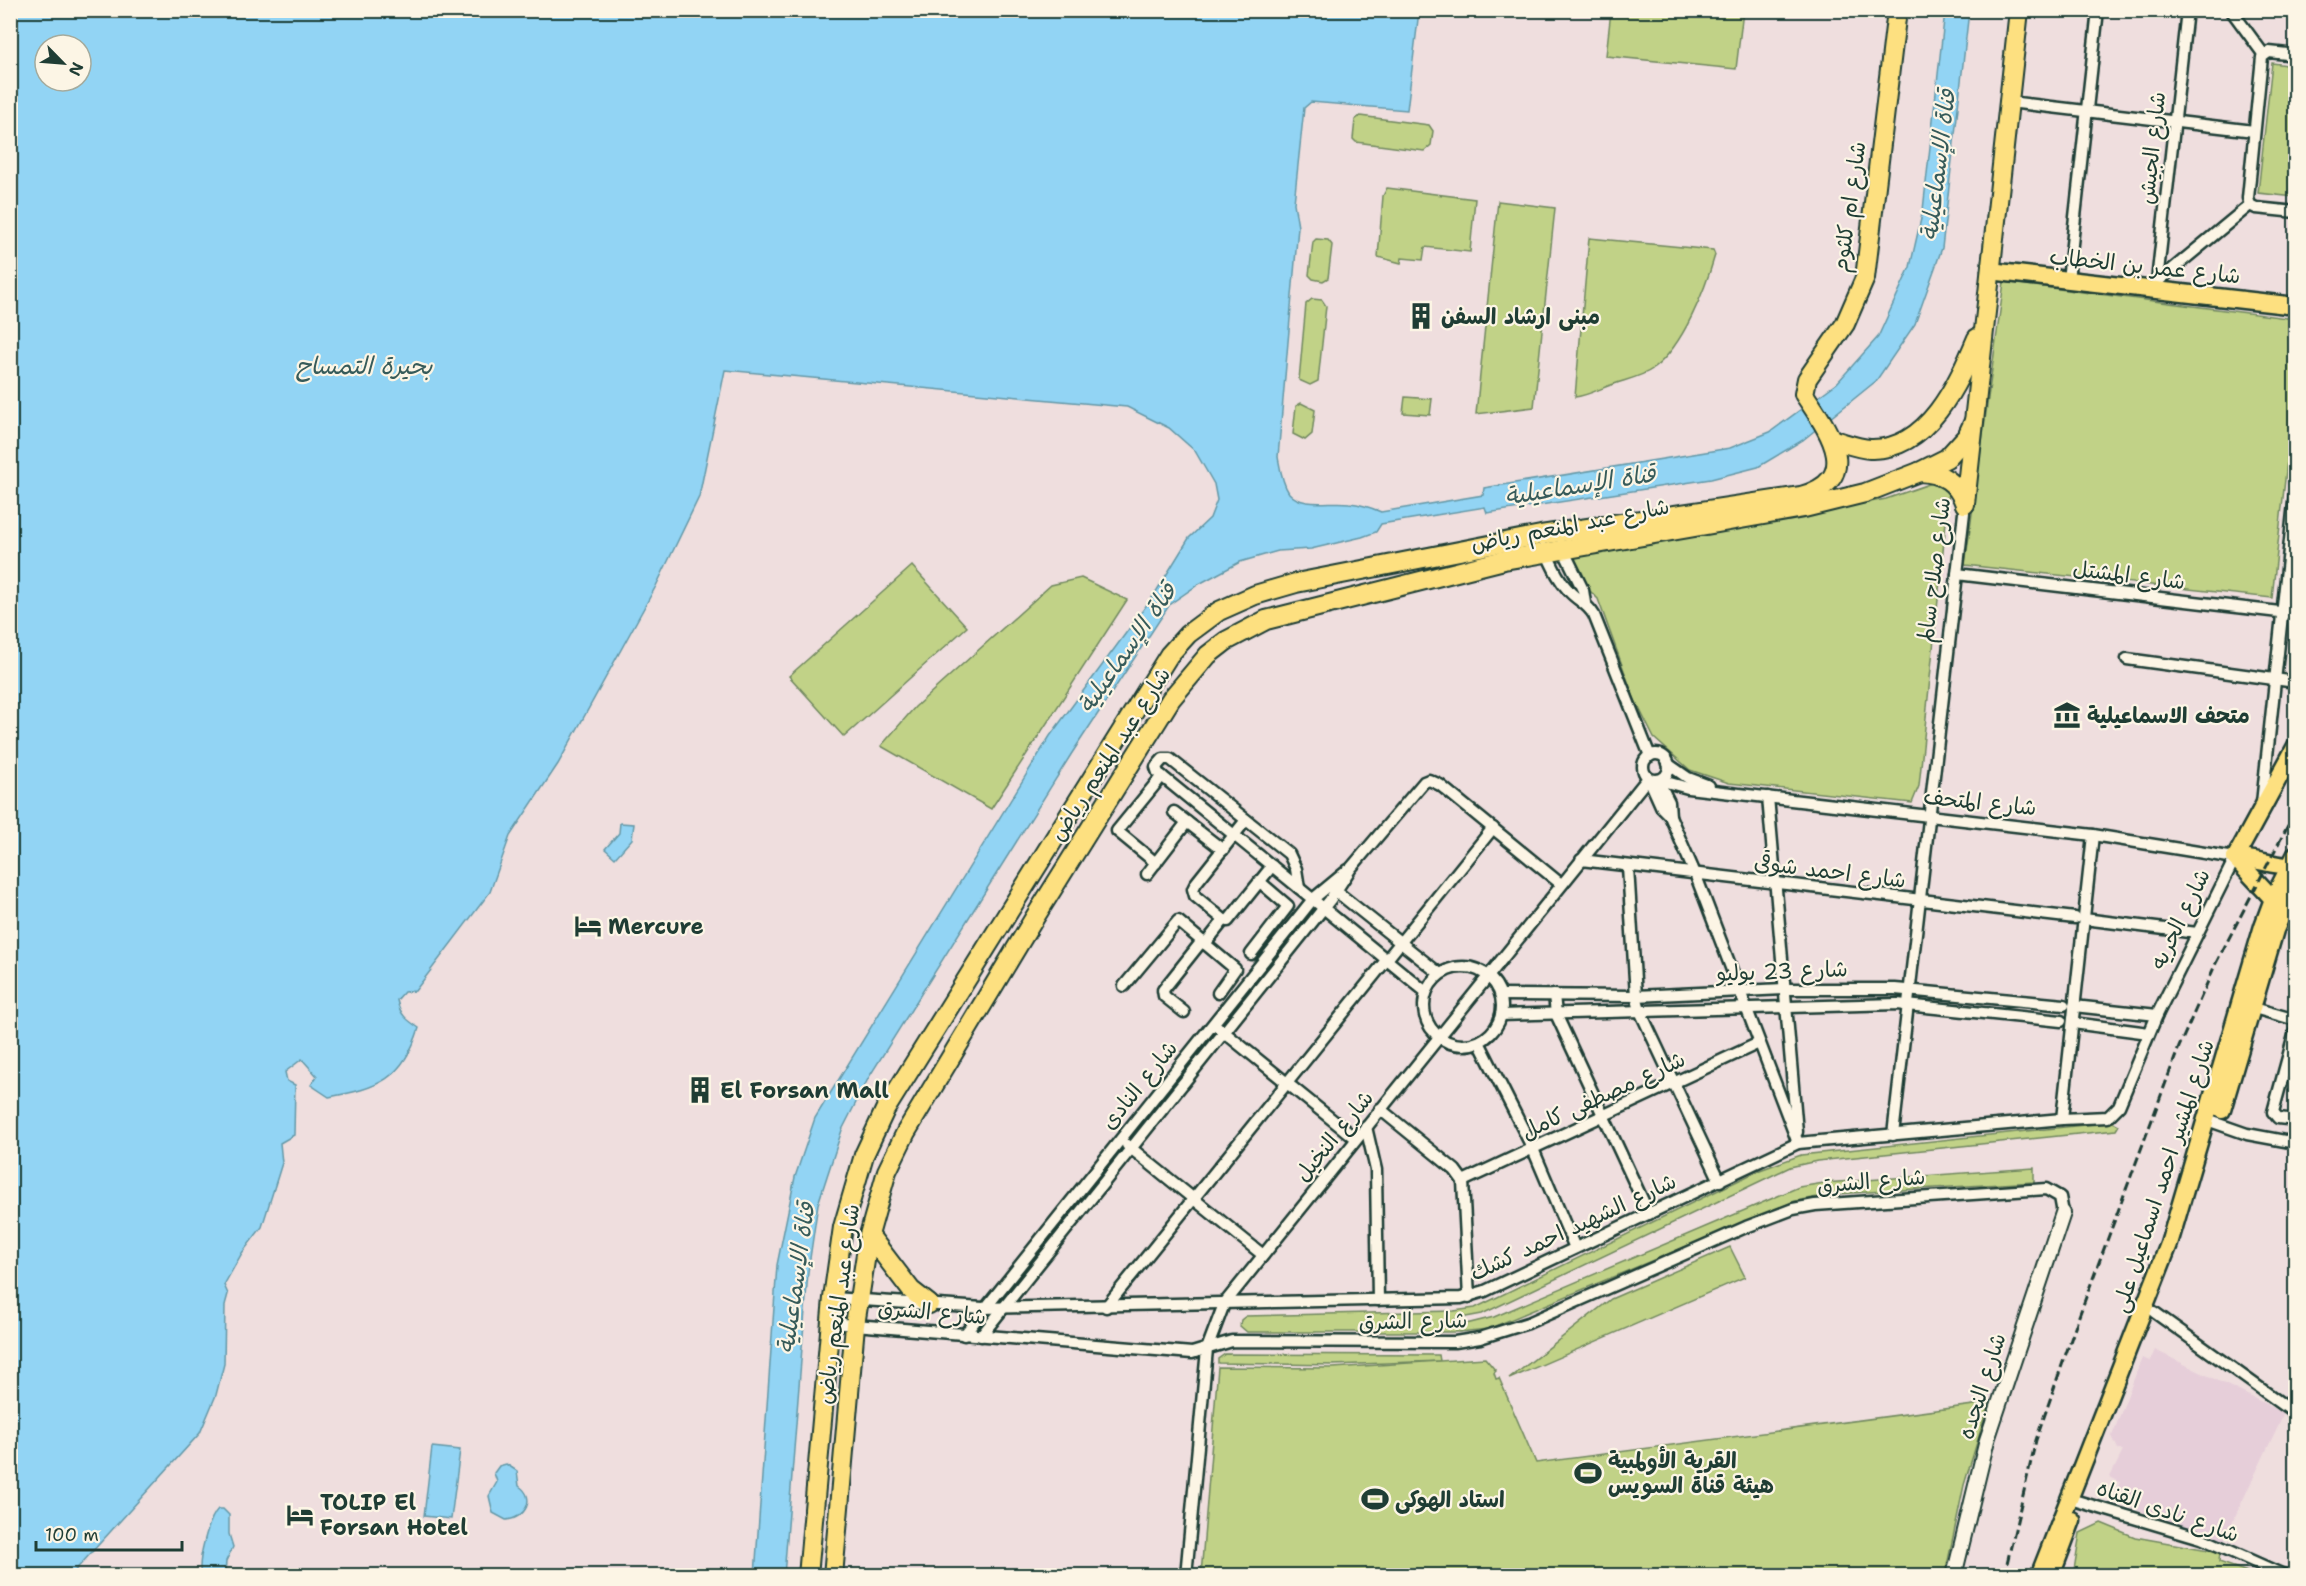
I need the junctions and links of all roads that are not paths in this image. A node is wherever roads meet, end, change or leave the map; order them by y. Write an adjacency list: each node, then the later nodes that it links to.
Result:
1 (1896, 10): 20 (highway, شارع ام كلثوم)
2 (2019, 10): 8 (highway, شارع صلاح سالم)
3 (2098, 10): 9 (street)
4 (2187, 10): 10 (street, شارع الجيش)
5 (2230, 10): 6 (street)
6 (2264, 55): 7 (street); 11 (street)
7 (2295, 55)
8 (2009, 102): 9 (street); 14 (highway, شارع صلاح سالم)
9 (2087, 112): 10 (street); 15 (street)
10 (2174, 122): 11 (street); 16 (street, شارع الجيش)
11 (2254, 131): 12 (street)
12 (2250, 205): 13 (street); 16 (street)
13 (2295, 212)
14 (1990, 271): 15 (main road, شارع عمر بن الخطاب); 18 (highway, شارع صلاح سالم)
15 (2067, 280): 16 (main road, شارع عمر بن الخطاب)
16 (2156, 286): 17 (main road, شارع عمر بن الخطاب)
17 (2295, 306)
18 (1983, 323): 19 (highway, شارع صلاح سالم); 20 (highway)
19 (1974, 421): 21 (highway, شارع عبد المنعم رياض); 23 (highway, شارع صلاح سالم)
20 (1832, 438): 24 (highway, شارع عبد المنعم رياض)
21 (1919, 472): 23 (highway); 24 (highway, شارع عبد المنعم رياض)
22 (2295, 484): 27 (street)
23 (1965, 504): 25 (street, شارع صلاح سالم)
24 (1552, 542): 26 (street); 26 (street); 29 (highway, شارع عبد المنعم رياض); 30 (highway, شارع عبد المنعم رياض)
25 (1957, 574): 27 (street, شارع المشتل); 43 (street, شارع صلاح سالم)
26 (1585, 603): 35 (street)
27 (2281, 612): 28 (street, شارع المشتل); 32 (street)
28 (2295, 614)
29 (1188, 634): 30 (highway); 69 (highway, شارع عبد المنعم رياض)
30 (1208, 655): 71 (highway, شارع عبد المنعم رياض)
31 (2127, 659): 32 (street)
32 (2275, 678): 33 (street); 42 (street)
33 (2295, 682)
34 (2295, 746): 42 (main road, شارع الحريه)
35 (1650, 756): 36 (street); 38 (street)
36 (1668, 764): 38 (street); 39 (street, شارع المتحف)
37 (1161, 776): 44 (street); 48 (street); 53 (street)
38 (1654, 779): 39 (street, شارع المتحف); 51 (street, شارع النخيل); 58 (street)
39 (1720, 791): 40 (street, شارع المتحف)
40 (1768, 797): 43 (street, شارع المتحف); 60 (street)
41 (1174, 812): 45 (street)
42 (2260, 815): 50 (main road, شارع الحريه)
43 (1930, 816): 47 (street, شارع المتحف); 68 (street, شارع صلاح سالم)
44 (1246, 820): 48 (street); 63 (street)
45 (1187, 822): 49 (street); 53 (street)
46 (1493, 828): 56 (street, شارع النادى); 62 (street, شارع النادى); 76 (street)
47 (2093, 835): 50 (street, شارع المتحف); 72 (street)
48 (1234, 836): 49 (street); 54 (street)
49 (1222, 850): 73 (street)
50 (2235, 858): 52 (main road); 67 (main road); 74 (street, شارع الحريه)
51 (1581, 860): 55 (street, شارع احمد شوقى); 62 (street, شارع النخيل)
52 (2292, 860): 67 (main road, شارع المشير احمد اسماعيل على)
53 (1156, 863): 57 (street)
54 (1272, 866): 59 (street); 63 (street)
55 (1628, 867): 58 (street, شارع احمد شوقى); 91 (street)
56 (1350, 868): 61 (street, شارع النادى); 65 (street, شارع النادى)
57 (1147, 874)
58 (1696, 876): 60 (street, شارع احمد شوقى); 87 (street)
59 (1260, 882): 73 (street); 77 (street)
60 (1776, 883): 68 (street, شارع احمد شوقى); 84 (street)
61 (1327, 884): 65 (street); 66 (street, شارع النادى)
62 (1561, 884): 80 (street, شارع النخيل)
63 (1299, 888): 66 (street)
64 (2294, 888): 96 (main road, شارع المشير احمد اسماعيل على)
65 (1336, 892): 70 (street, شارع النادى); 76 (street)
66 (1312, 899): 70 (street); 81 (street, شارع النادى)
67 (2273, 899): 121 (main road, شارع المشير احمد اسماعيل على)
68 (1920, 901): 72 (street, شارع احمد شوقى); 85 (street, شارع صلاح سالم)
69 (1012, 903): 71 (highway); 140 (highway, شارع عبد المنعم رياض)
70 (1323, 908): 78 (street); 82 (street, شارع النادى)
71 (1035, 917): 136 (highway, شارع عبد المنعم رياض)
72 (2079, 918): 74 (street, شارع احمد شوقى); 94 (street)
73 (1224, 921): 75 (street)
74 (2197, 933): 103 (street, شارع الحريه)
75 (1203, 942): 83 (street); 88 (street); 98 (street)
76 (1400, 942): 78 (street); 79 (street)
77 (1251, 954)
78 (1386, 960): 86 (street); 114 (street)
79 (1440, 974): 80 (street); 86 (street)
80 (1488, 975): 89 (street); 111 (street, شارع النخيل)
81 (1252, 976): 82 (street); 107 (street, شارع النادى)
82 (1262, 984): 109 (street, شارع النادى)
83 (1124, 986)
84 (1784, 989): 85 (street, شارع 23 يوليو); 87 (street, شارع 23 يوليو); 95 (street)
85 (1910, 989): 92 (street, شارع 23 يوليو); 93 (street, شارع صلاح سالم)
86 (1426, 992): 111 (street)
87 (1739, 992): 91 (street, شارع 23 يوليو); 97 (street)
88 (1218, 993)
89 (1501, 995): 90 (street, شارع 23 يوليو); 102 (street)
90 (1554, 995): 91 (street, شارع 23 يوليو); 101 (street)
91 (1636, 996): 100 (street)
92 (1991, 997): 94 (street, شارع 23 يوليو); 99 (street)
93 (1908, 1004): 95 (street, شارع 23 يوليو); 99 (street, شارع 23 يوليو); 123 (street, شارع صلاح سالم)
94 (2069, 1006): 103 (street, شارع 23 يوليو); 106 (street)
95 (1786, 1007): 97 (street, شارع 23 يوليو); 126 (street)
96 (2254, 1008): 104 (street); 121 (main road, شارع المشير احمد اسماعيل على)
97 (1746, 1009): 100 (street, شارع 23 يوليو); 113 (street)
98 (1184, 1012)
99 (1990, 1012): 105 (street, شارع 23 يوليو)
100 (1641, 1013): 101 (street, شارع 23 يوليو); 115 (street)
101 (1556, 1014): 102 (street, شارع 23 يوليو); 118 (street)
102 (1501, 1015): 112 (street)
103 (2157, 1015): 110 (street, شارع الحريه)
104 (2295, 1020)
105 (2061, 1021)
106 (2073, 1023): 110 (street); 119 (street)
107 (1214, 1024): 109 (street); 124 (street, شارع النادى)
108 (2295, 1028): 120 (street)
109 (1224, 1032): 114 (street); 128 (street, شارع النادى)
110 (2149, 1033): 117 (street, شارع الحريه)
111 (1438, 1037): 112 (street); 116 (street, شارع النخيل)
112 (1479, 1042): 129 (street)
113 (1759, 1043): 115 (street, شارع مصطفى كامل); 126 (street)
114 (1287, 1083): 125 (street); 132 (street)
115 (1675, 1083): 118 (street, شارع مصطفى كامل); 131 (street)
116 (1380, 1109): 122 (street, شارع النخيل); 130 (street)
117 (2113, 1115): 119 (street, شارع الشهيد احمد كشك)
118 (1604, 1116): 129 (street, شارع مصطفى كامل); 134 (street)
119 (2062, 1119): 123 (street, شارع الشهيد احمد كشك)
120 (2295, 1120)
121 (2212, 1122): 127 (street); 135 (main road, شارع المشير احمد اسماعيل على)
122 (1366, 1127): 125 (street, شارع النخيل); 141 (street)
123 (1893, 1135): 126 (street, شارع الشهيد احمد كشك)
124 (1120, 1139): 128 (street); 146 (street, شارع النادى)
125 (1356, 1139): 138 (street, شارع النخيل)
126 (1798, 1143): 131 (street, شارع الشهيد احمد كشك)
127 (2295, 1143)
128 (1131, 1148): 132 (street); 147 (street, شارع النادى)
129 (1533, 1149): 130 (street, شارع مصطفى كامل); 137 (street)
130 (1463, 1181): 139 (street)
131 (1720, 1181): 134 (street, شارع الشهيد احمد كشك)
132 (1193, 1198): 138 (street); 145 (street)
133 (2063, 1213): 153 (street, شارع الشرق); 162 (street, شارع النجده)
134 (1649, 1214): 137 (street, شارع الشهيد احمد كشك)
135 (2182, 1222): 148 (main road, شارع المشير احمد اسماعيل على); 154 (main road, شارع المشير احمد اسماعيل على)
136 (869, 1235): 142 (highway, شارع عبد المنعم رياض); 143 (highway)
137 (1575, 1248): 139 (street, شارع الشهيد احمد كشك)
138 (1263, 1255): 144 (street, شارع النخيل)
139 (1469, 1297): 141 (street, شارع الشهيد احمد كشك)
140 (833, 1298): 142 (street, شارع الشرق); 149 (highway, شارع عبد المنعم رياض)
141 (1378, 1300): 144 (street, شارع الشهيد احمد كشك)
142 (859, 1302): 143 (street, شارع الشرق); 150 (highway, شارع عبد المنعم رياض)
143 (929, 1304): 146 (street, شارع الشرق)
144 (1224, 1304): 145 (street, شارع الشهيد احمد كشك); 153 (street, شارع النخيل)
145 (1106, 1307): 147 (street, شارع الشهيد احمد كشك)
146 (982, 1308): 147 (street, شارع الشرق); 151 (street, شارع النادى)
147 (1002, 1308): 152 (street, شارع النادى)
148 (2154, 1312): 154 (main road, شارع المشير احمد اسماعيل على); 155 (street)
149 (831, 1323): 150 (street, شارع الشرق); 156 (highway, شارع عبد المنعم رياض)
150 (855, 1325): 151 (street, شارع الشرق); 157 (highway, شارع عبد المنعم رياض)
151 (964, 1335): 152 (street, شارع الشرق)
152 (981, 1336): 153 (street, شارع الشرق)
153 (1207, 1349): 161 (street, شارع النخيل)
154 (2130, 1362): 158 (main road, شارع المشير احمد اسماعيل على)
155 (2295, 1414)
156 (817, 1485): 157 (highway); 159 (highway, شارع عبد المنعم رياض)
157 (840, 1486): 160 (highway, شارع عبد المنعم رياض)
158 (2075, 1500): 163 (main road, شارع المشير احمد اسماعيل على); 164 (main road, شارع المشير احمد اسماعيل على); 165 (street, شارع نادى القناه)
159 (808, 1575)
160 (833, 1575)
161 (1186, 1575)
162 (1954, 1575)
163 (2038, 1575)
164 (2051, 1575)
165 (2286, 1575)

